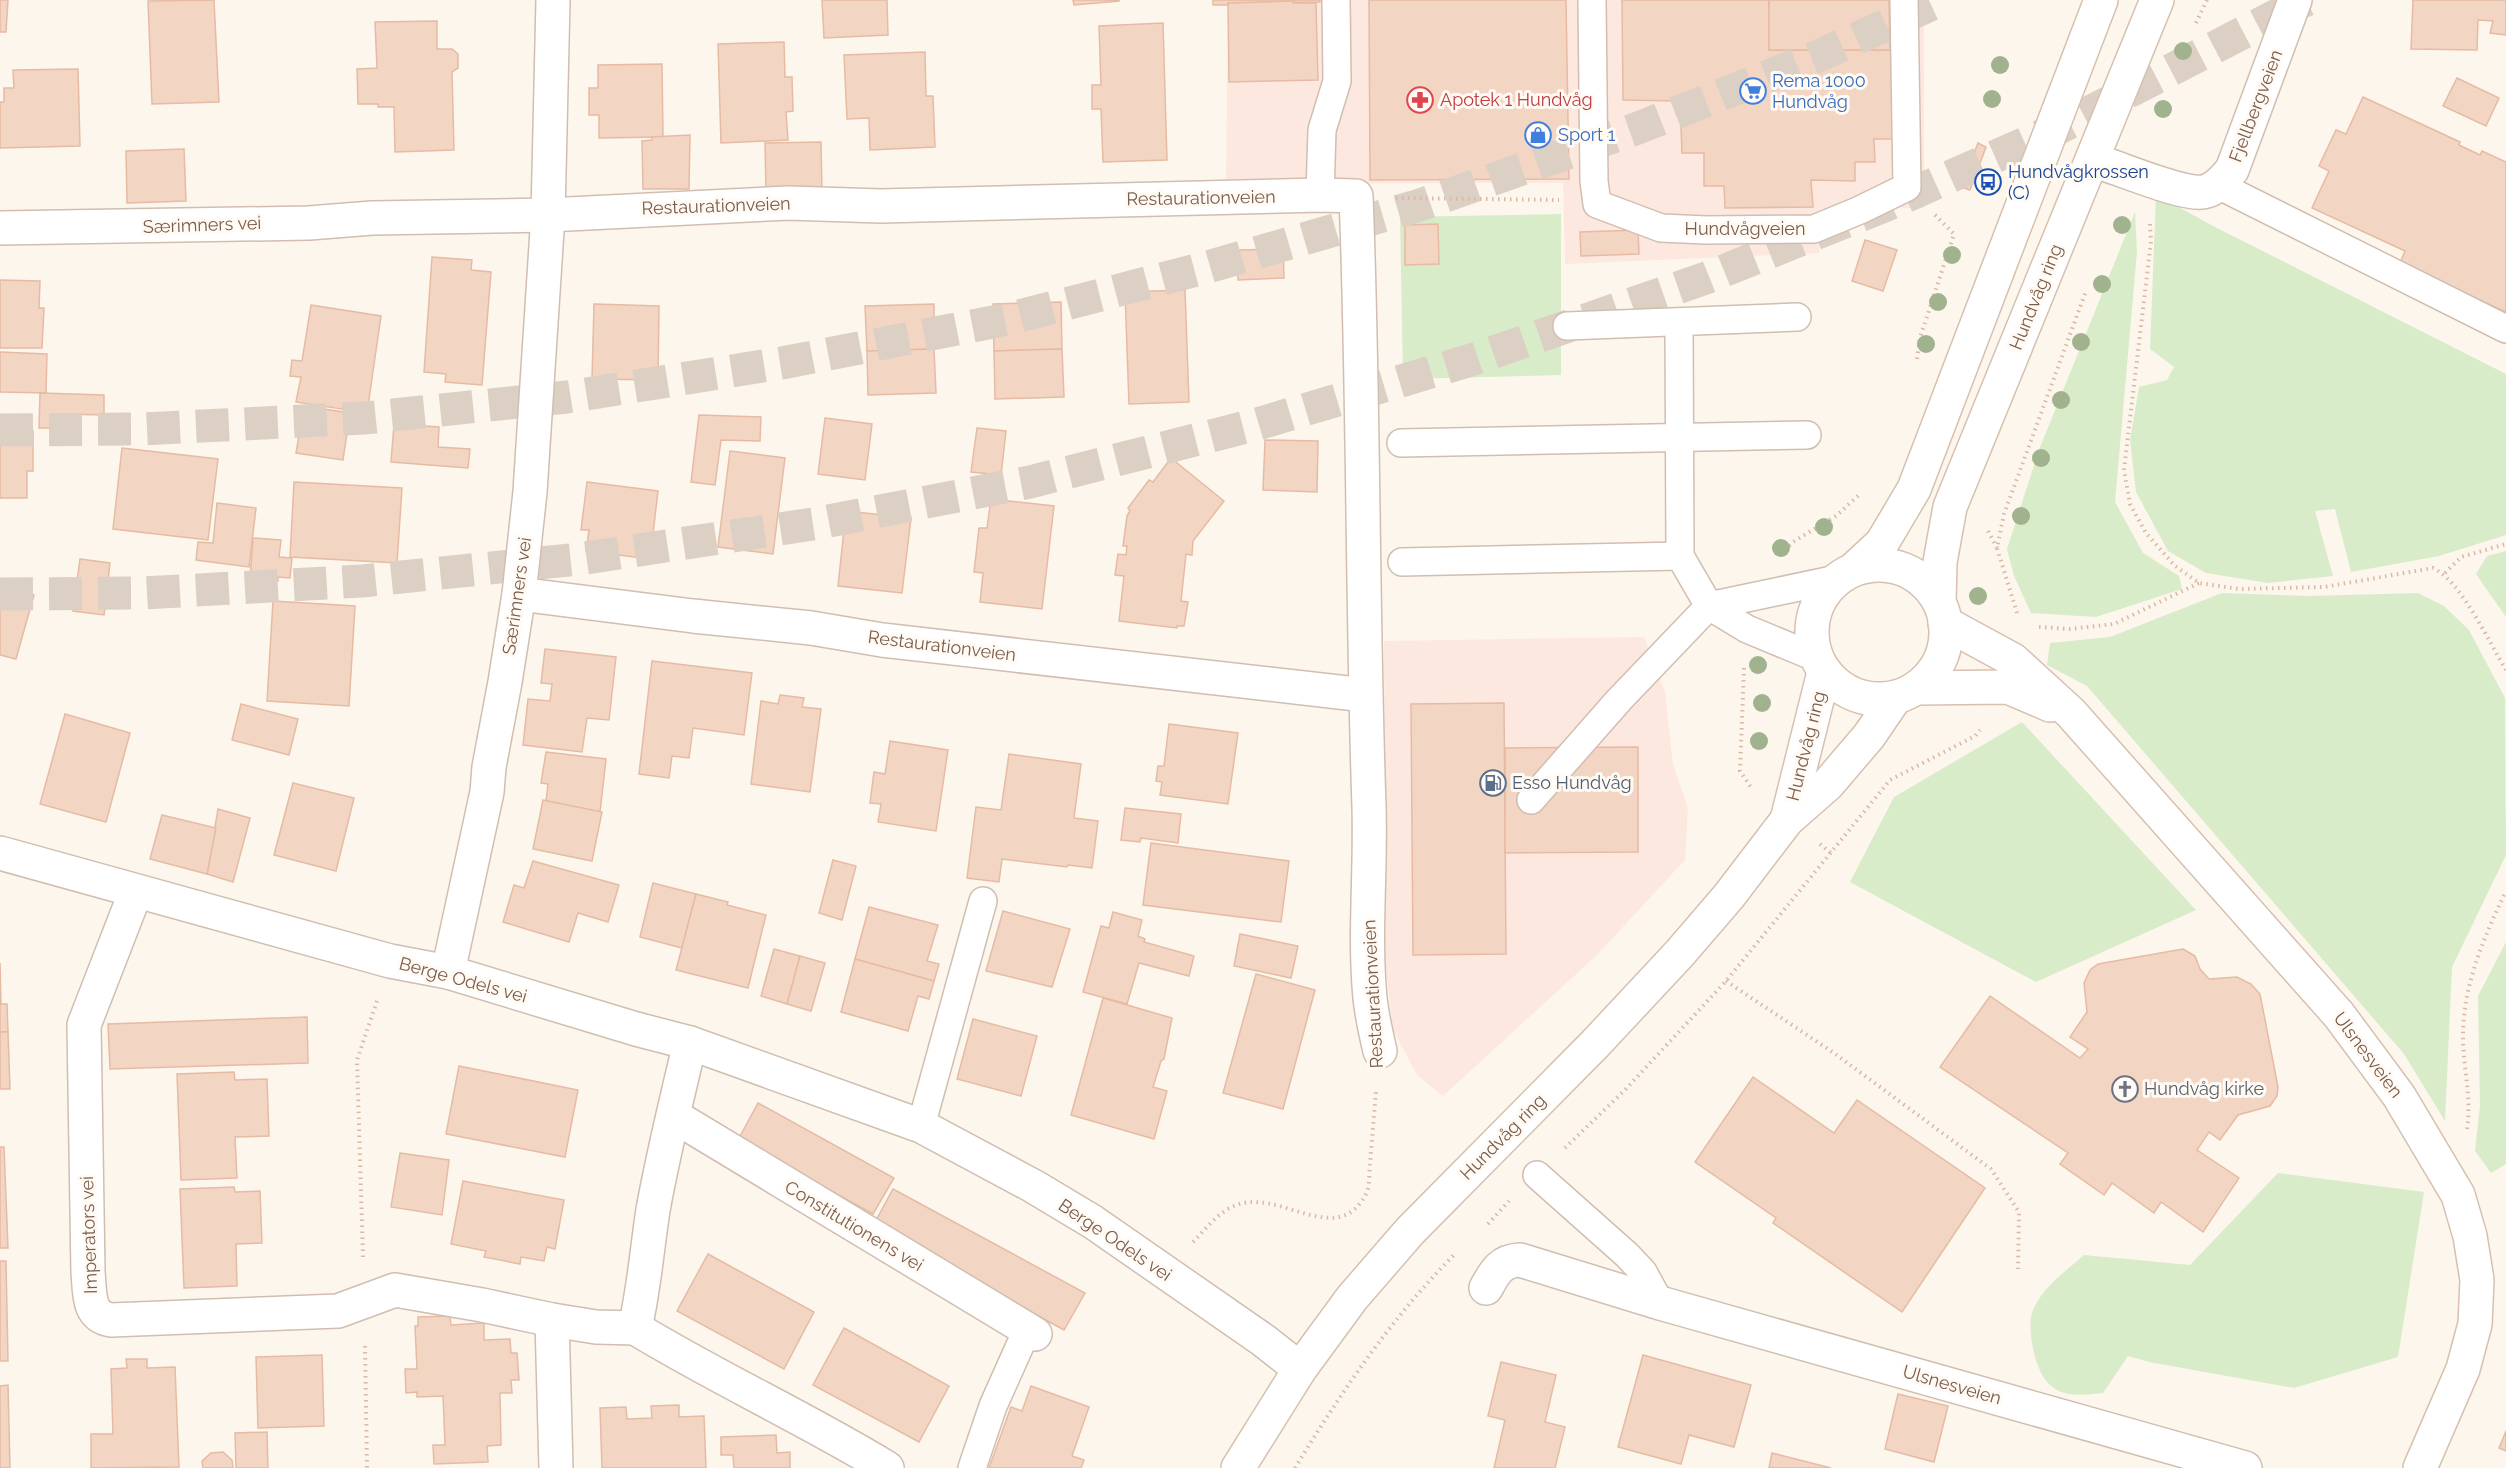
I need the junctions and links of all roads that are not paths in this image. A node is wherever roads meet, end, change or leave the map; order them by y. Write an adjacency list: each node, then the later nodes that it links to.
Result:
1 (553, 0): 11 (street, Særimners vei)
2 (1336, 0): 10 (lane)
3 (1592, 0): 4 (lane, Hundvågveien)
4 (1904, 0)
5 (2101, 0): 22 (street)
6 (2157, 0): 8 (street, Hundvåg ring)
7 (2295, 0): 9 (street, Fjellbergveien)
8 (2091, 160): 9 (street); 25 (street, Hundvåg ring)
9 (2218, 185): 16 (lane)
10 (1320, 195): 11 (street, Restaurationveien); 28 (street, Restaurationveien)
11 (548, 215): 12 (street, Særimners vei); 23 (street, Særimners vei)
12 (0, 228)
13 (1797, 318): 14 (lane)
14 (1679, 323): 15 (lane); 18 (lane)
15 (1567, 326)
16 (2506, 329)
17 (1807, 435): 18 (lane)
18 (1678, 436): 19 (lane); 20 (lane)
19 (1401, 442)
20 (1680, 556): 21 (lane); 24 (lane)
21 (1402, 562)
22 (1845, 575): 24 (lane); 25 (street); 26 (street)
23 (519, 594): 28 (street, Restaurationveien); 35 (street, Særimners vei)
24 (1709, 606): 26 (lane); 30 (lane)
25 (1942, 612): 27 (street); 29 (street, Ulsnesveien)
26 (1821, 665): 27 (street); 31 (street, Hundvåg ring)
27 (1906, 693): 29 (street, Ulsnesveien); 31 (street, Hundvåg ring)
28 (1365, 695): 37 (street, Restaurationveien)
29 (2071, 713): 52 (street, Ulsnesveien)
30 (1531, 800)
31 (1787, 820): 46 (street, Hundvåg ring)
32 (0, 853): 33 (street, Berge Odels vei)
33 (136, 891): 35 (street, Berge Odels vei); 43 (street, Imperators vei)
34 (983, 901): 39 (lane)
35 (448, 972): 36 (street, Berge Odels vei)
36 (690, 1043): 38 (street); 39 (street, Berge Odels vei)
37 (1380, 1051)
38 (674, 1116): 44 (street); 45 (street, Constitutionens vei)
39 (921, 1126): 46 (street, Berge Odels vei)
40 (1537, 1175): 42 (lane)
41 (1486, 1288): 42 (street, Ulsnesveien)
42 (1660, 1303): 51 (street, Ulsnesveien)
43 (552, 1320): 44 (street); 47 (street)
44 (635, 1328): 48 (street)
45 (1031, 1332): 49 (lane)
46 (1300, 1369): 50 (street, Hundvåg ring)
47 (556, 1468)
48 (887, 1468)
49 (972, 1468)
50 (1238, 1468)
51 (2245, 1468)
52 (2420, 1468)

